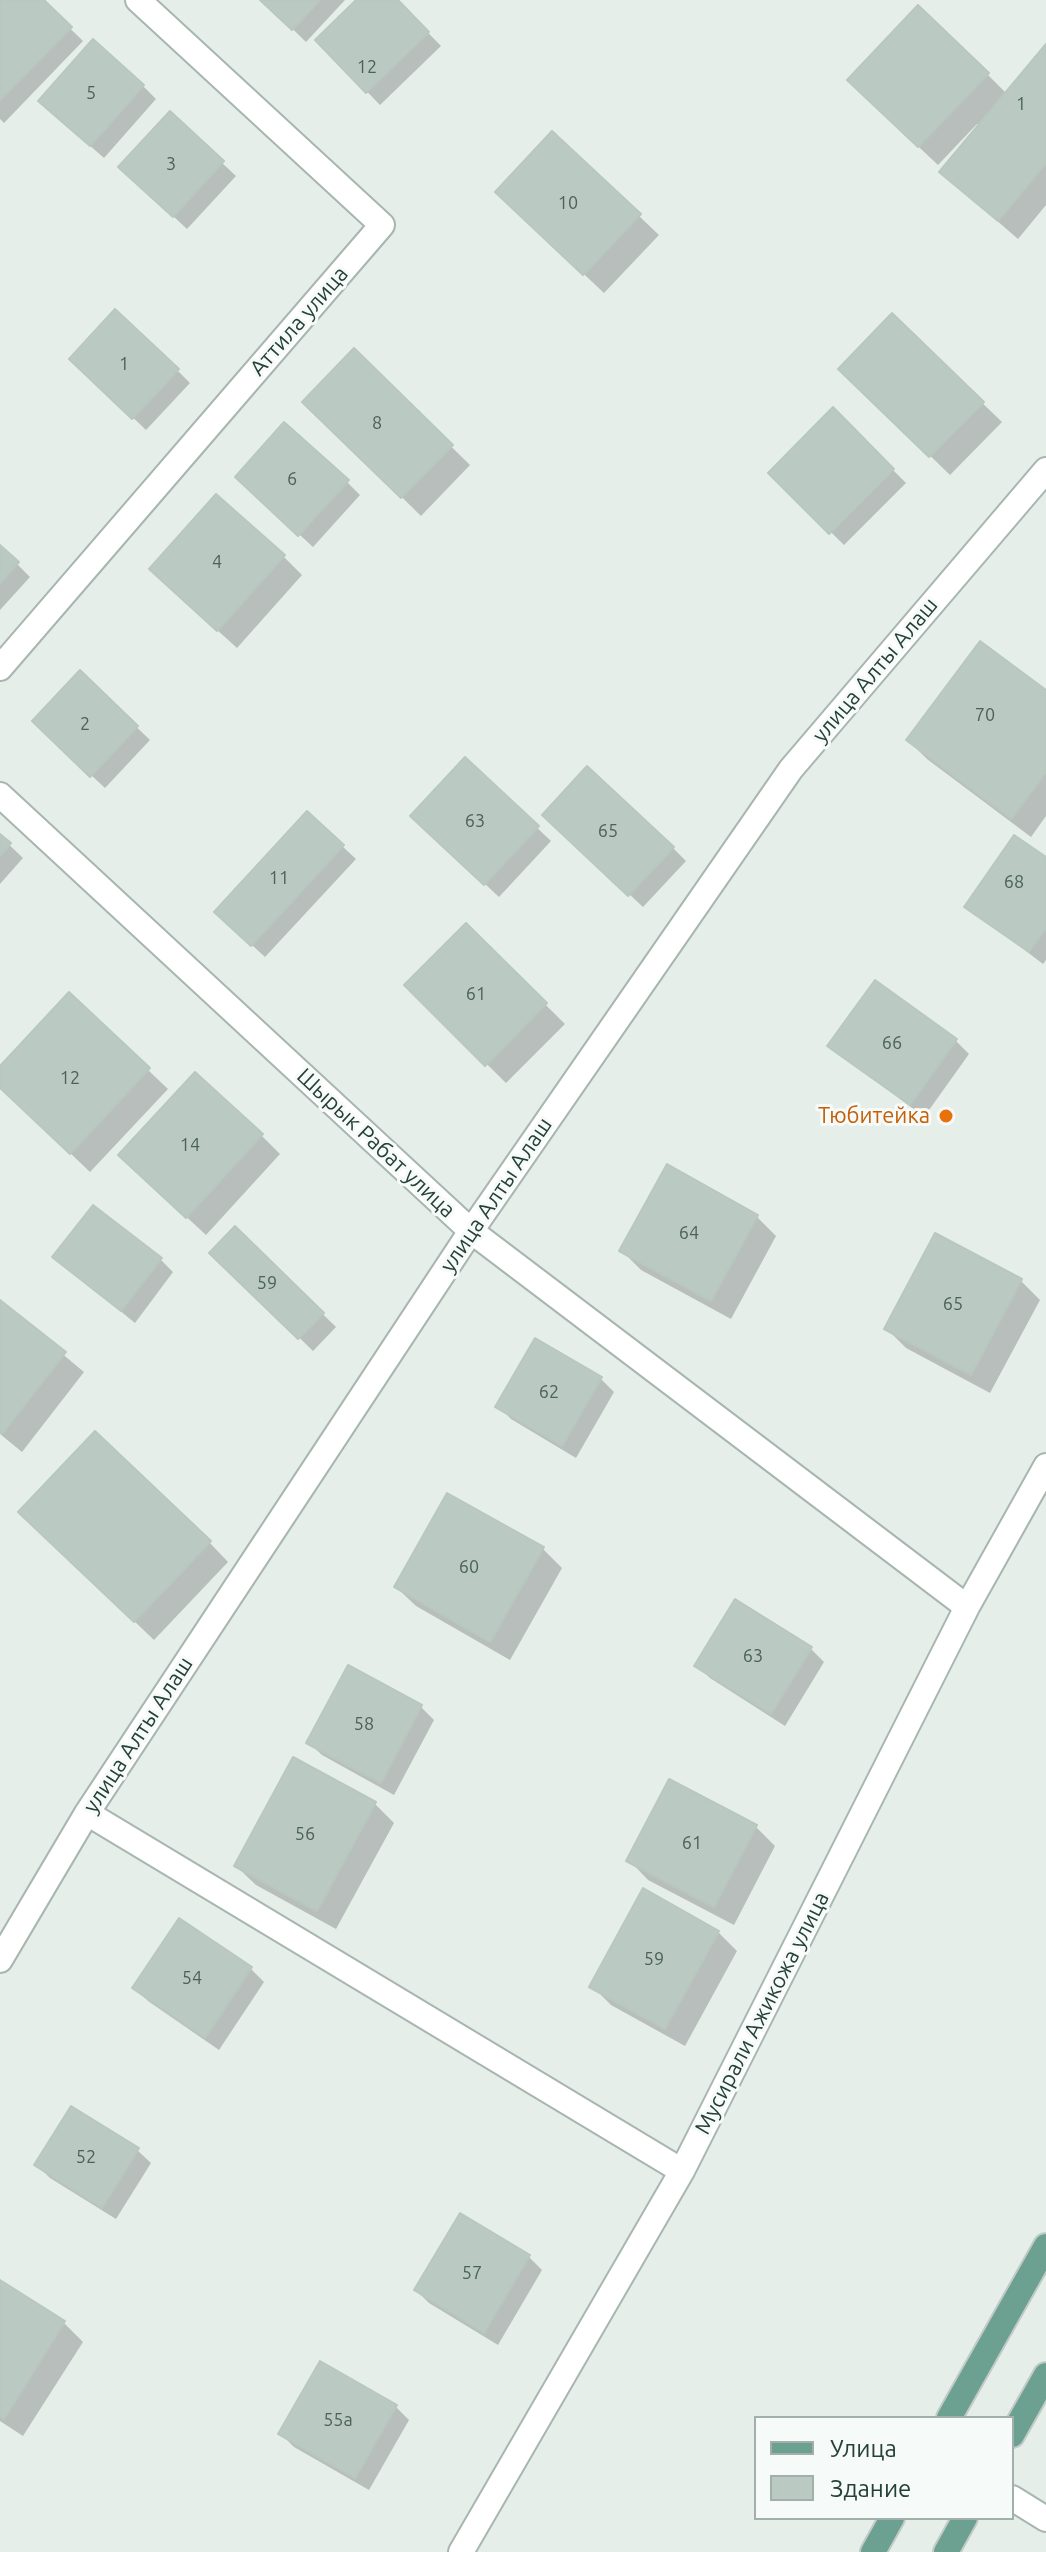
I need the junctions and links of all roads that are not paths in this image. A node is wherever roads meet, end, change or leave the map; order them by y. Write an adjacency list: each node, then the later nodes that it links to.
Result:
1 (138, 0): 3 (street, Аттила улица)
2 (1046, 470): 5 (street, улица Алты Алаш)
3 (0, 668)
4 (0, 795): 5 (street, Шырык Рабат улица)
5 (471, 1231): 7 (street, Шырык Рабат улица); 8 (street, улица Алты Алаш)
6 (1046, 1466): 7 (street, Мусирали Ажикожа улица)
7 (967, 1607): 10 (street, Мусирали Ажикожа улица)
8 (87, 1813): 9 (street, улица Алты Алаш); 10 (street)
9 (0, 1960)
10 (682, 2171): 19 (street, Мусирали Ажикожа улица)
11 (1046, 2246): 13 (main road)
12 (1046, 2375): 14 (main road)
13 (950, 2416)
14 (1014, 2431)
15 (1014, 2499): 16 (street)
16 (1046, 2519)
17 (891, 2520): 20 (main road)
18 (964, 2520): 21 (main road)
19 (461, 2552)
20 (873, 2552)
21 (946, 2552)

